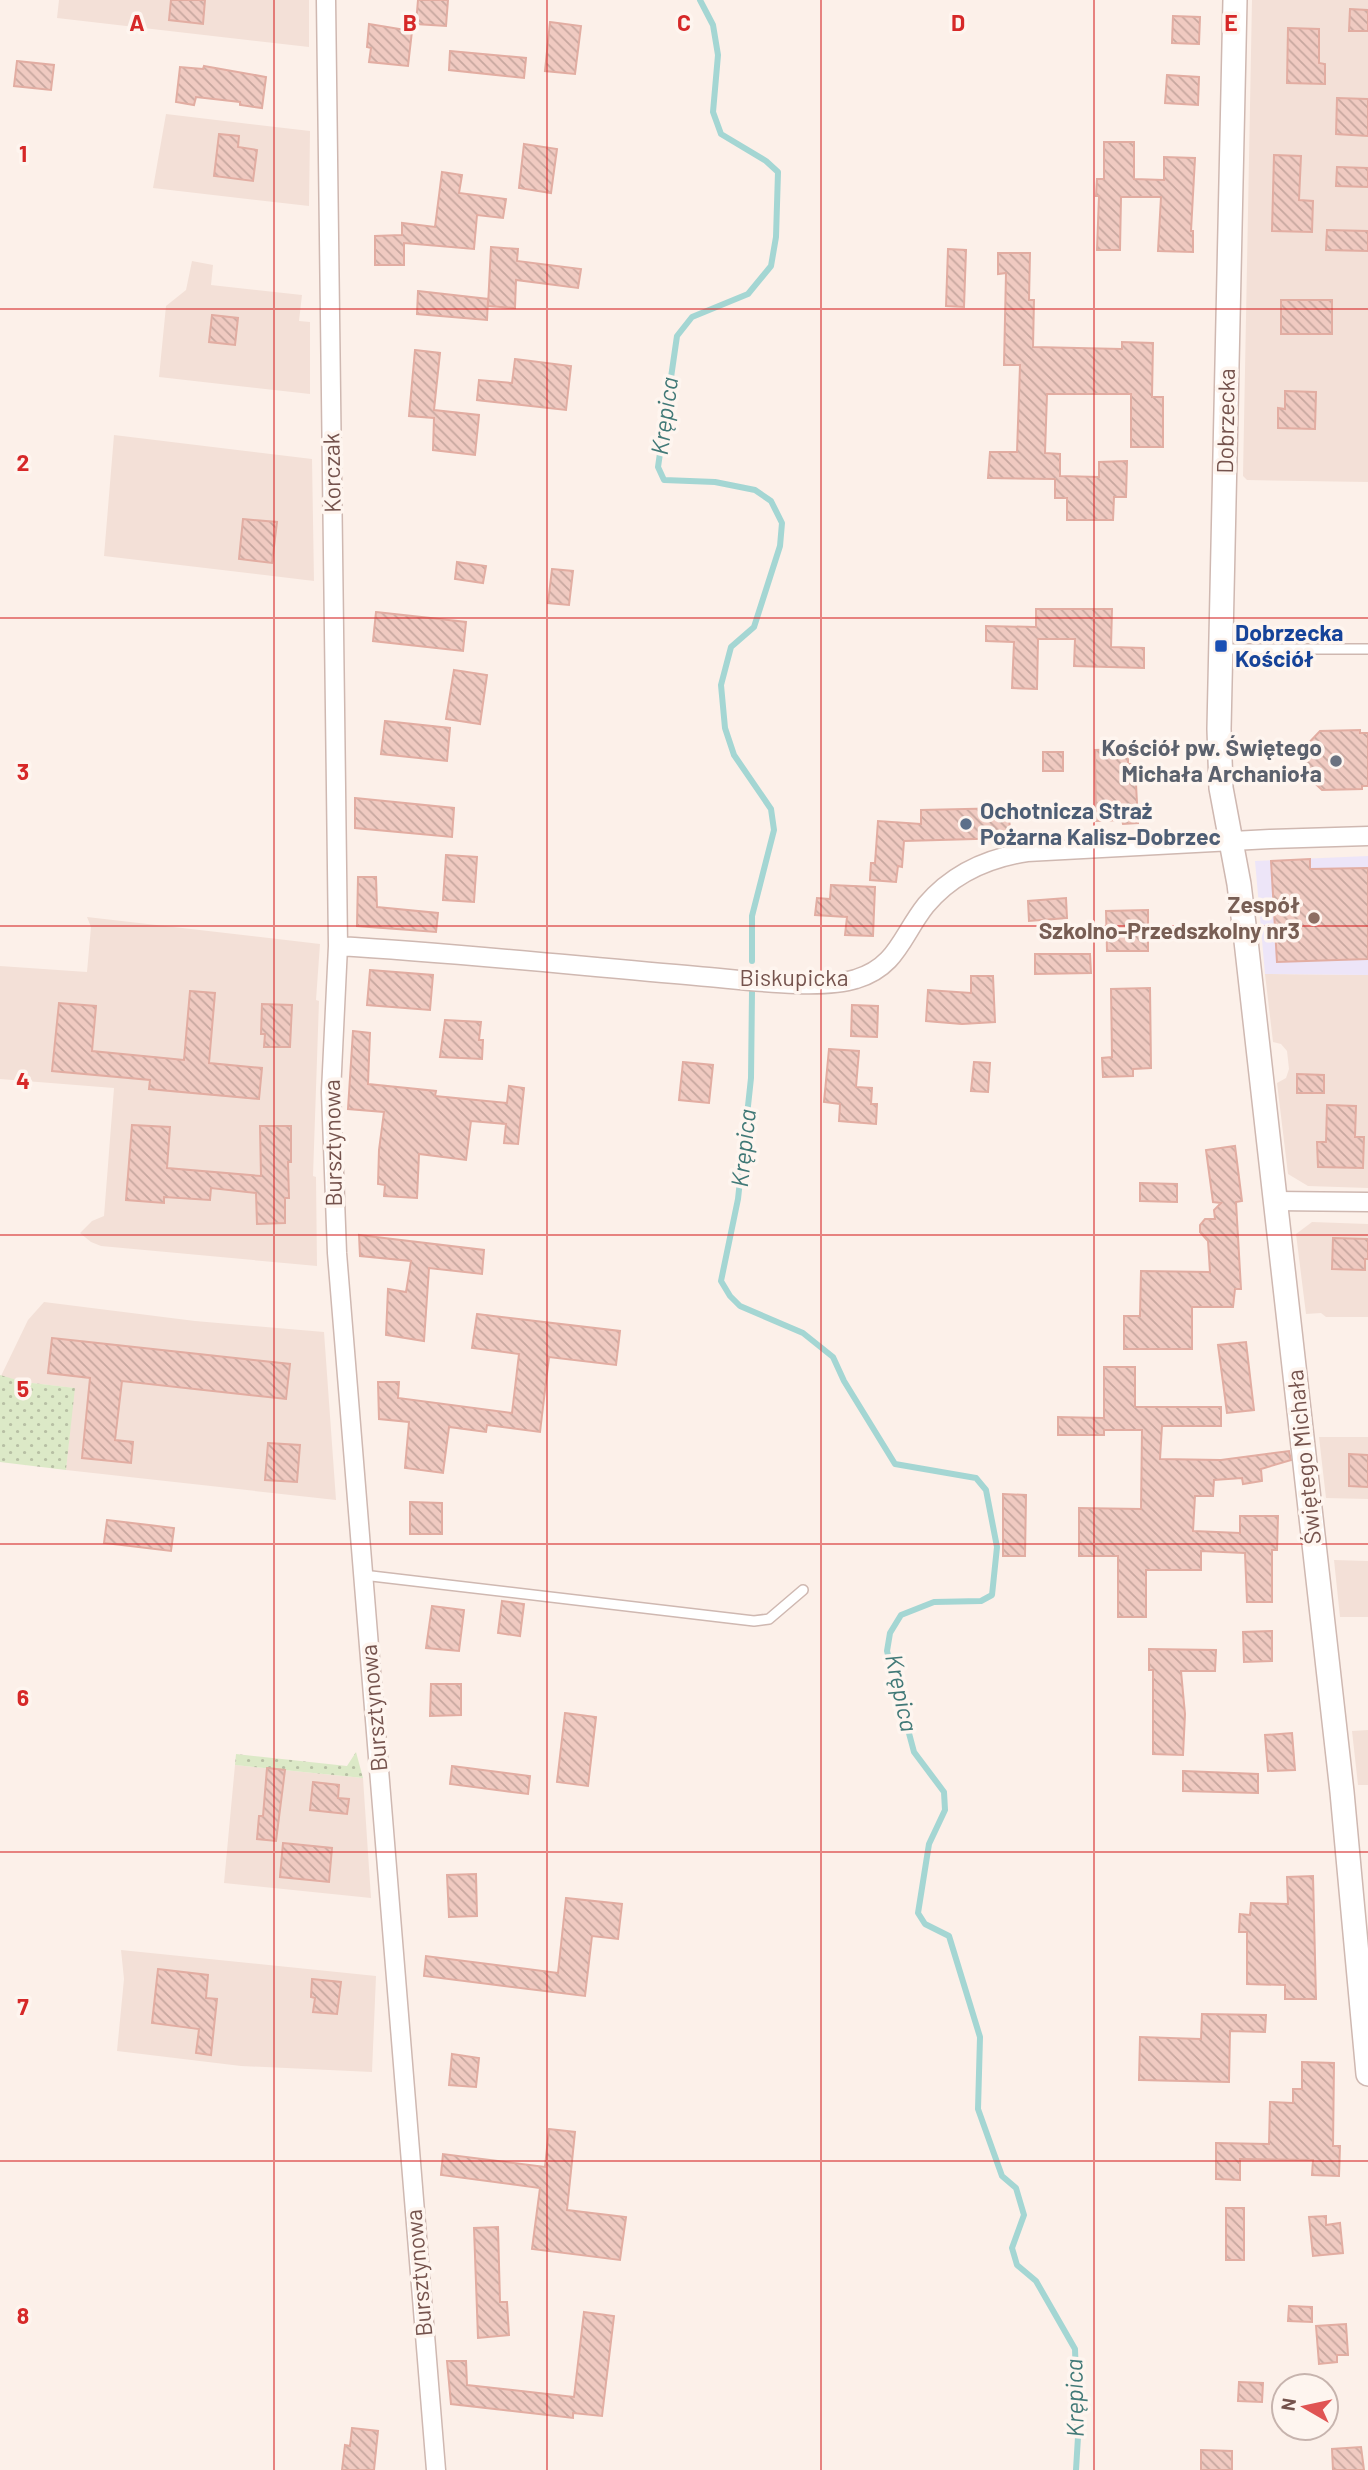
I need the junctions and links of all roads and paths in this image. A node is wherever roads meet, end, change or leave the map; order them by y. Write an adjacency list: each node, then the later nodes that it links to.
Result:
1 (326, 0): 7 (street, Korczak)
2 (1236, 0): 3 (street, Dobrzecka)
3 (1221, 649): 4 (lane); 6 (street, Dobrzecka)
4 (1368, 649)
5 (1368, 836): 6 (street, Biskupicka)
6 (1231, 841): 7 (street, Biskupicka); 8 (street, Świętego Michała)
7 (338, 946): 10 (street, Bursztynowa)
8 (1275, 1200): 9 (street); 12 (street, Świętego Michała)
9 (1368, 1202)
10 (363, 1575): 11 (lane); 14 (street, Bursztynowa)
11 (803, 1590)
12 (1367, 2041): 13 (street, Świętego Michała)
13 (1368, 2074)
14 (436, 2470)

